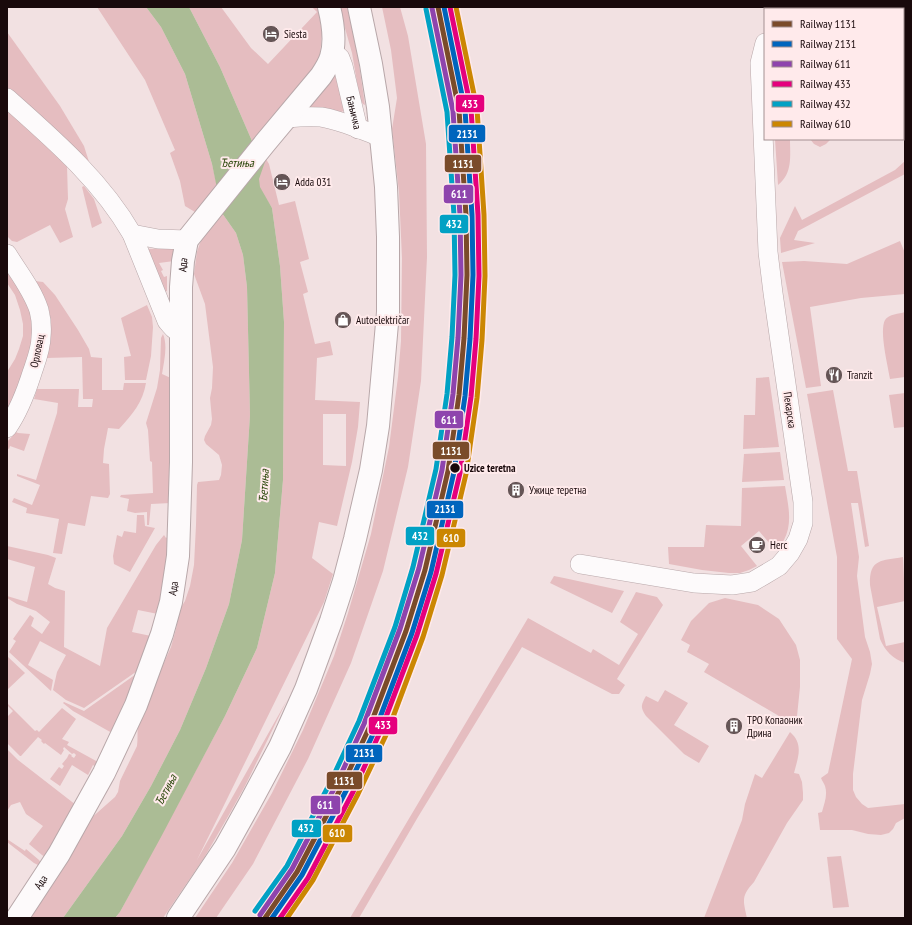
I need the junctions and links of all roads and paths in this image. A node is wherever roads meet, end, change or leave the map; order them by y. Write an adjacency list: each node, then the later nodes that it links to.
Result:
1 (329, 7): 4 (street)
2 (359, 7): 8 (street)
3 (764, 47): 14 (street, Пекарска)
4 (332, 51): 6 (street); 7 (street, Бањичка)
5 (7, 98): 10 (street)
6 (286, 118): 7 (street, Бањичка); 9 (street)
7 (358, 129): 8 (street)
8 (381, 137): 16 (street)
9 (192, 233): 10 (street); 12 (street, Ада)
10 (132, 234): 12 (street)
11 (7, 254): 13 (street, Орловац)
12 (182, 334): 15 (street, Ада)
13 (7, 428)
14 (580, 564)
15 (18, 918)
16 (178, 918)

